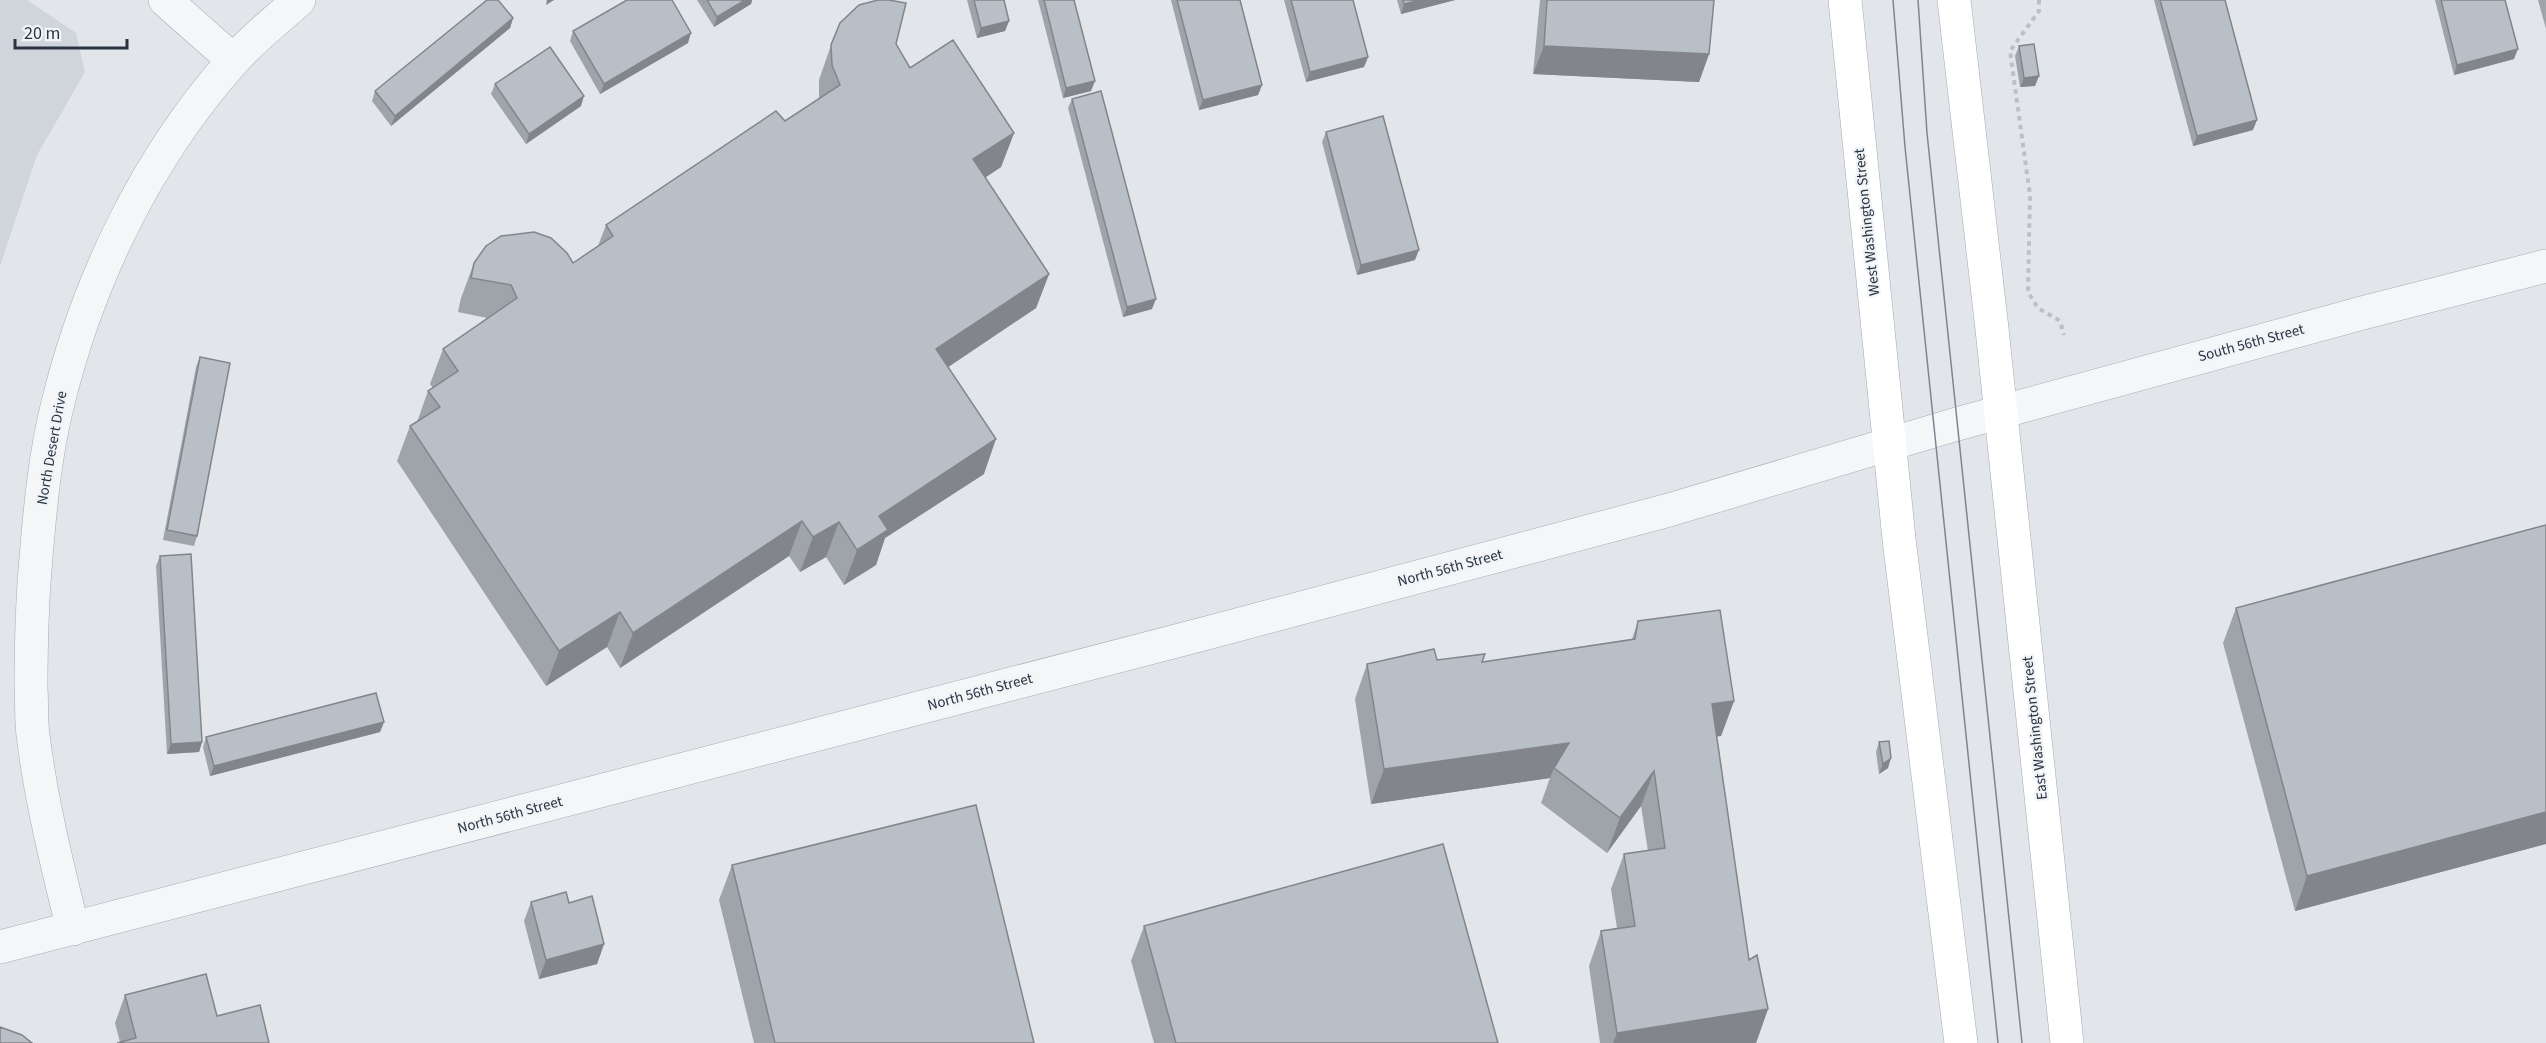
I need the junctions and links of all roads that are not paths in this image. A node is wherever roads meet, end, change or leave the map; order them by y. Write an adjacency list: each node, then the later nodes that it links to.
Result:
1 (165, 0): 5 (street)
2 (299, 0): 5 (street, North Desert Drive)
3 (1845, 0): 9 (main road, West Washington Street)
4 (1954, 0): 7 (main road)
5 (233, 60): 10 (street, North Desert Drive)
6 (2546, 266): 7 (street, South 56th Street)
7 (2001, 412): 8 (street, South 56th Street); 13 (main road, East Washington Street)
8 (1957, 424): 9 (street, North 56th Street)
9 (1889, 444): 10 (street, North 56th Street); 12 (main road)
10 (73, 929): 11 (street, North 56th Street)
11 (0, 947)
12 (1961, 1043)
13 (2067, 1043)

